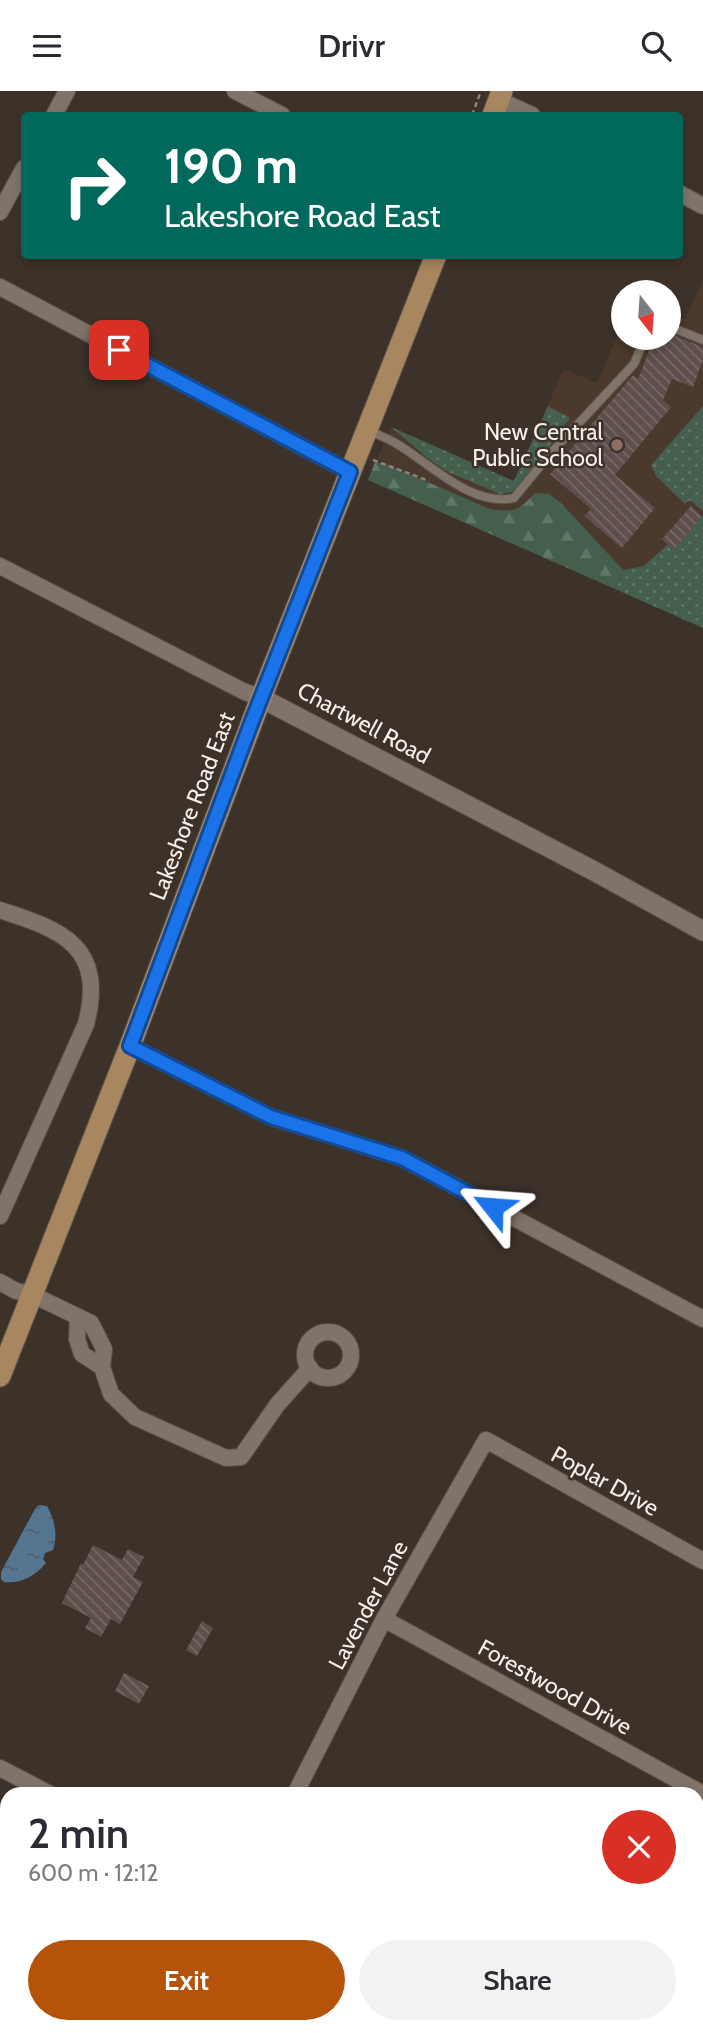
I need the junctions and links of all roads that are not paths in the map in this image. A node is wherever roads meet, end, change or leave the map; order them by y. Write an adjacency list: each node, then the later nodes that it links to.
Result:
1 (67, 91): 4 (street)
2 (235, 91): 5 (street)
3 (494, 99): 6 (street)
4 (56, 112)
5 (276, 112)
6 (525, 112)
7 (21, 174): 10 (street)
8 (683, 195): 9 (street)
9 (703, 206)
10 (0, 212)
11 (434, 259): 16 (main road, Lakeshore Road East)
12 (0, 287): 17 (street)
13 (681, 331): 14 (lane)
14 (703, 340)
15 (640, 350): 16 (lane)
16 (366, 430): 17 (main road, Lakeshore Road East)
17 (353, 463): 19 (main road, Lakeshore Road East)
18 (0, 566): 19 (street, Chartwell Road)
19 (261, 698): 21 (street, Chartwell Road); 22 (main road, Lakeshore Road East)
20 (0, 910): 23 (street)
21 (703, 931)
22 (130, 1046): 25 (main road, Lakeshore Road East); 26 (street)
23 (0, 1216)
24 (0, 1282): 25 (street)
25 (31, 1294): 27 (street); 28 (main road, Lakeshore Road East)
26 (703, 1319)
27 (310, 1368)
28 (0, 1376)
29 (486, 1440): 30 (street, Poplar Drive); 31 (street, Lavender Lane)
30 (703, 1561)
31 (384, 1619): 34 (street, Lavender Lane); 35 (street, Forestwood Drive)
32 (0, 1767): 33 (street)
33 (37, 1787)
34 (299, 1787)
35 (690, 1787)

